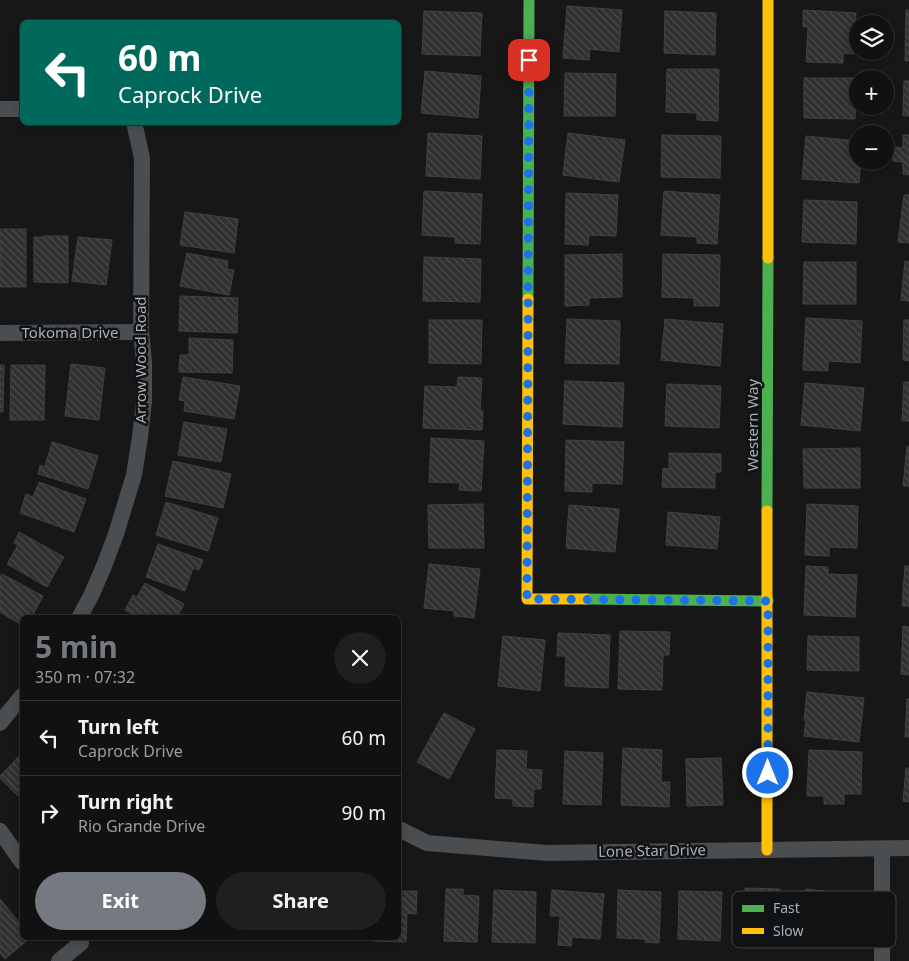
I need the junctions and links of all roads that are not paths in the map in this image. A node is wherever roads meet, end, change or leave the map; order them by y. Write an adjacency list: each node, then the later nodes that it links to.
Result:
1 (529, 0): 8 (street)
2 (768, 0): 8 (street, Western Way)
3 (0, 109): 4 (street)
4 (20, 109)
5 (135, 125): 6 (street, Arrow Wood Road)
6 (141, 332): 7 (street, Tokoma Drive); 9 (street, Arrow Wood Road)
7 (0, 333)
8 (768, 601): 16 (street, Western Way)
9 (80, 615)
10 (20, 698): 11 (street)
11 (0, 723)
12 (401, 830): 16 (street, Lone Star Drive)
13 (0, 831): 17 (street)
14 (909, 848): 15 (street, Lone Star Drive)
15 (882, 849): 16 (street, Lone Star Drive); 18 (street)
16 (767, 850)
17 (20, 859)
18 (882, 891)
19 (79, 940): 21 (street)
20 (882, 948): 22 (street)
21 (59, 961)
22 (882, 961)

